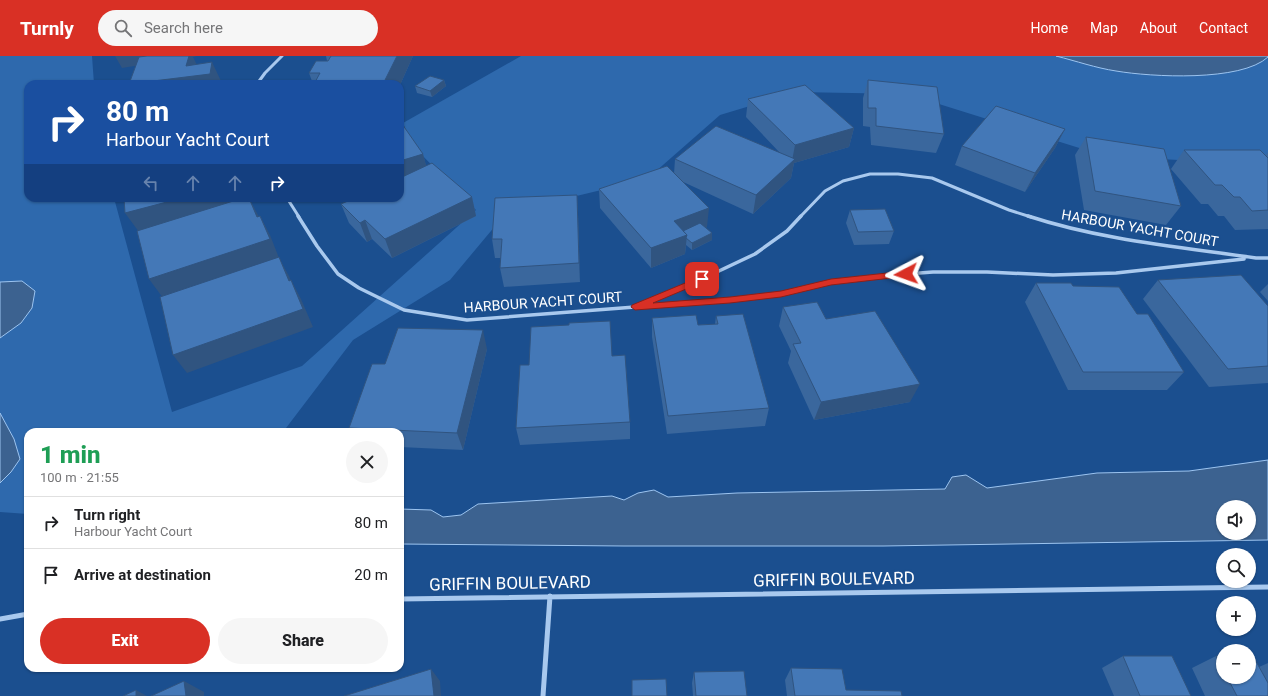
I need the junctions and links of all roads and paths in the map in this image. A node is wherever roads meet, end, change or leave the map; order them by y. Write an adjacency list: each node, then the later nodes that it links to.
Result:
1 (282, 56): 2 (street)
2 (260, 80)
3 (289, 202): 6 (street, HARBOUR YACHT COURT)
4 (1256, 258): 5 (street, HARBOUR YACHT COURT); 6 (street, HARBOUR YACHT COURT); 6 (street, HARBOUR YACHT COURT)
5 (1268, 258)
6 (635, 307)
7 (1268, 587): 8 (street, GRIFFIN BOULEVARD)
8 (550, 596): 9 (street, GRIFFIN BOULEVARD); 12 (street)
9 (404, 599)
10 (24, 615): 11 (street)
11 (0, 619)
12 (543, 696)

